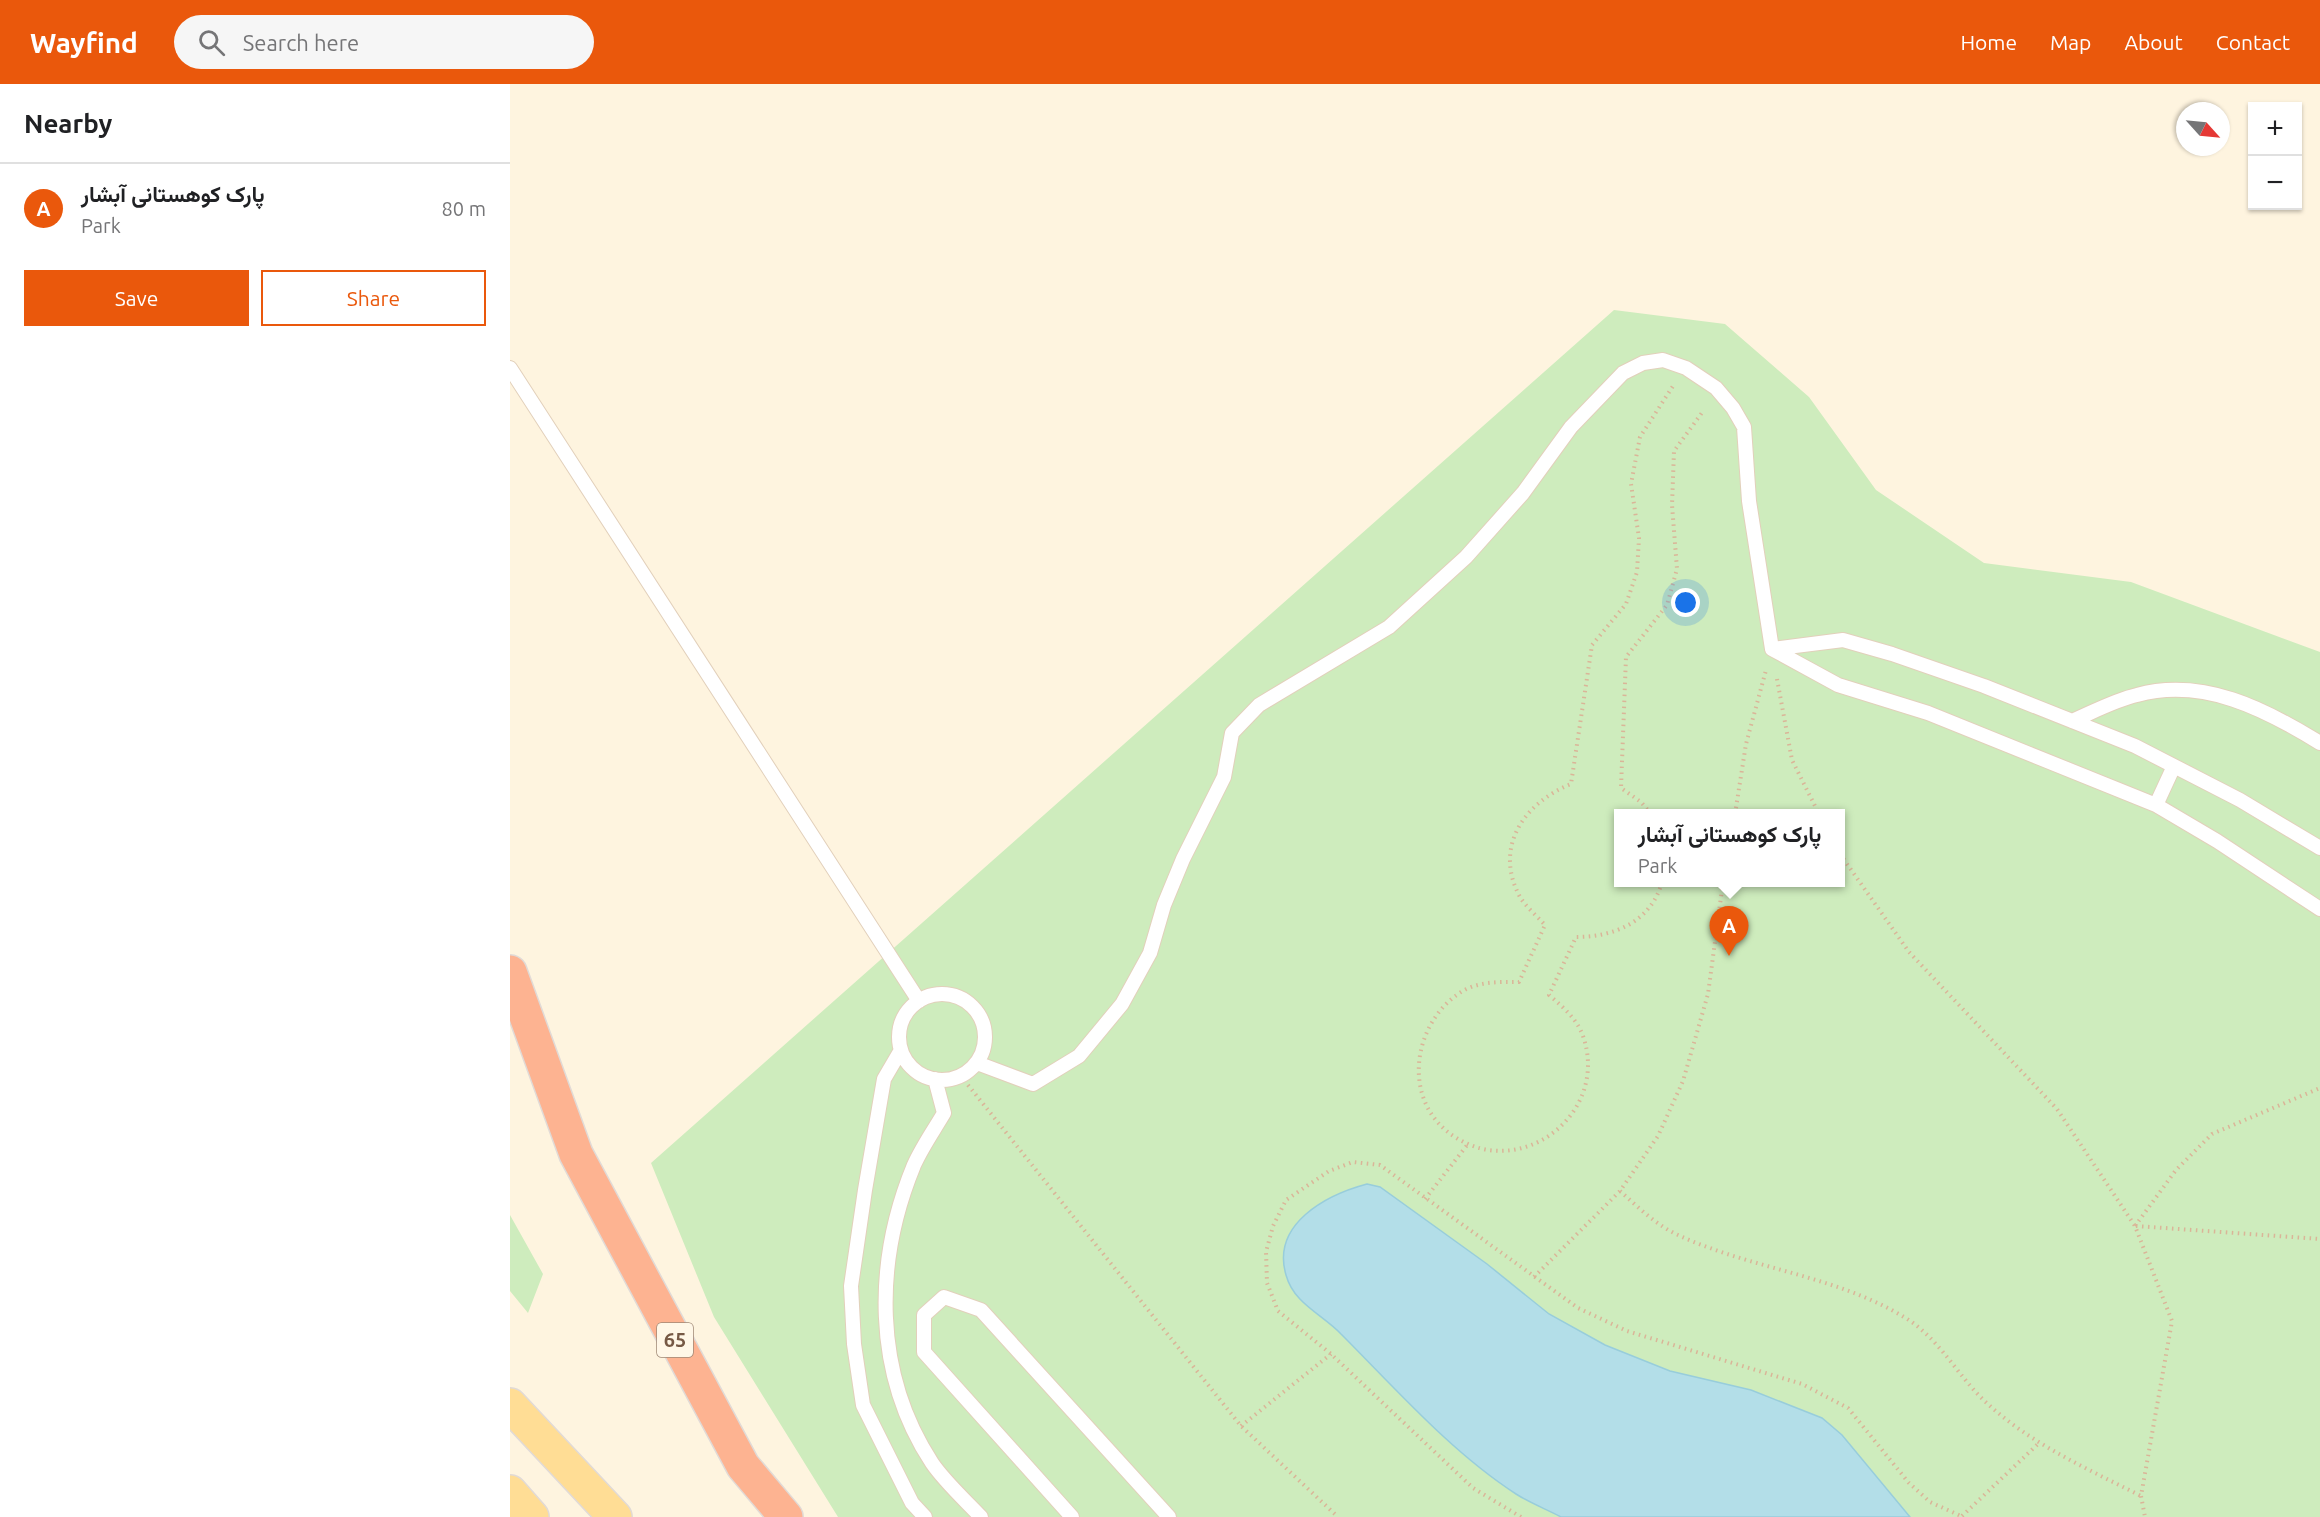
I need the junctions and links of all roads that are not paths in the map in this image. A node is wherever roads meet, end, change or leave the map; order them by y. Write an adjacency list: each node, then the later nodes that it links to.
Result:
1 (510, 368): 10 (lane)
2 (1772, 649): 3 (lane); 6 (lane); 12 (lane)
3 (2072, 721): 4 (lane); 5 (lane)
4 (2320, 743)
5 (2174, 766): 6 (lane); 7 (lane)
6 (2156, 805): 8 (lane)
7 (2320, 848)
8 (2320, 909)
9 (510, 972): 18 (highway, 65)
10 (919, 1001): 11 (lane); 12 (lane)
11 (901, 1050): 13 (lane); 19 (lane)
12 (977, 1063): 13 (lane)
13 (935, 1079): 20 (lane)
14 (510, 1405): 17 (main road)
15 (510, 1492): 16 (main road)
16 (532, 1517)
17 (615, 1517)
18 (786, 1517)
19 (925, 1517)
20 (981, 1517)
21 (1072, 1517): 22 (lane)
22 (1169, 1517)

